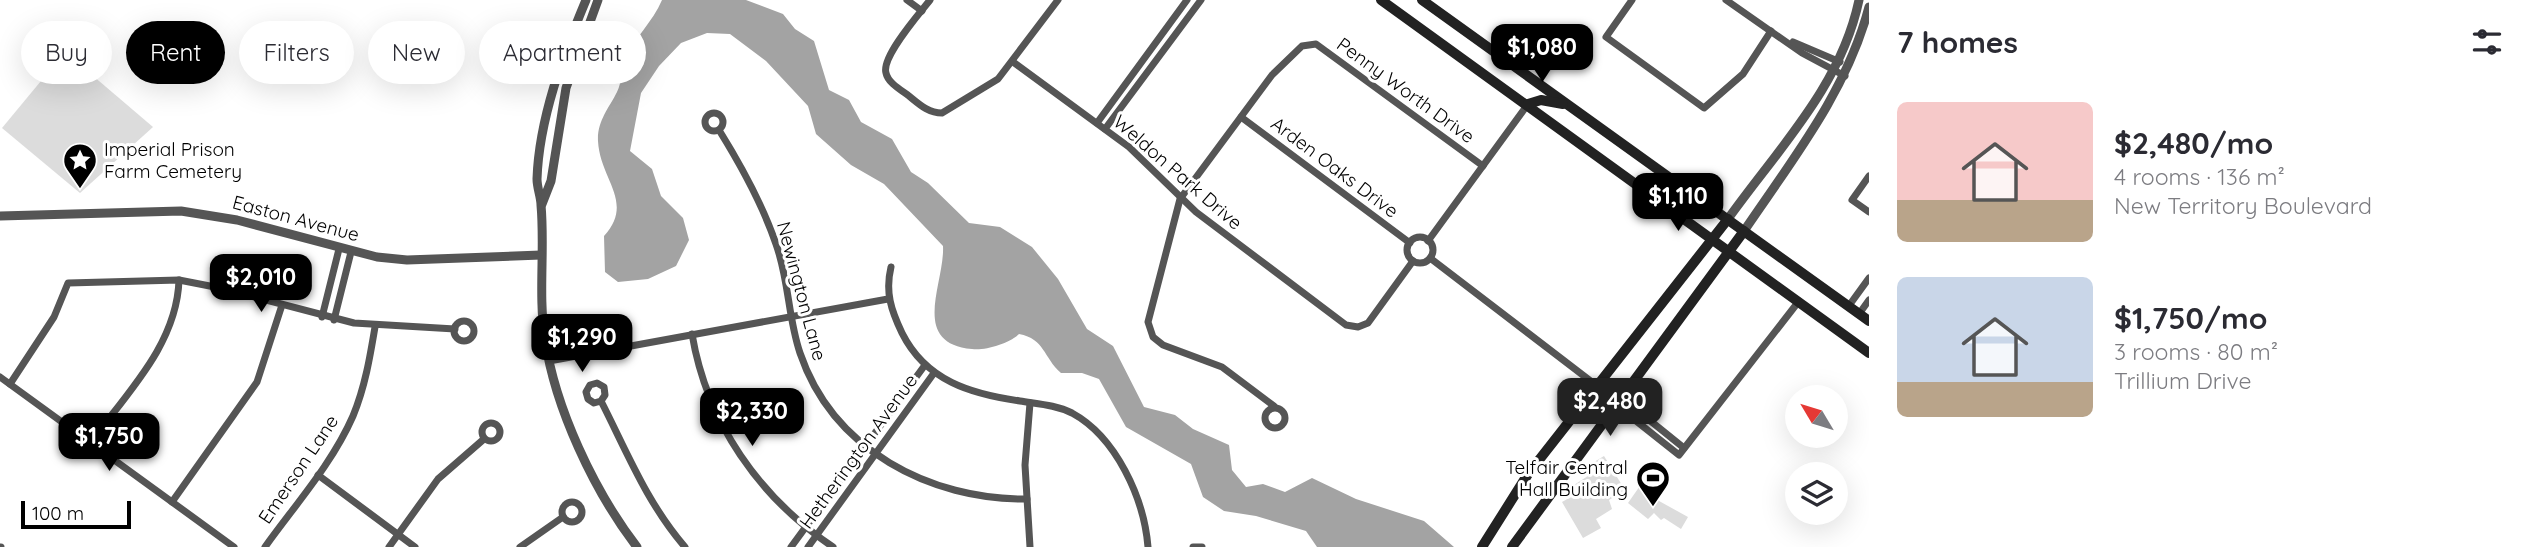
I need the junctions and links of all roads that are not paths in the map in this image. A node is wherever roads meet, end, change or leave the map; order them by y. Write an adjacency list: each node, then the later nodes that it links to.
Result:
1 (586, 0): 28 (street)
2 (598, 0): 28 (street)
3 (907, 0): 14 (street)
4 (930, 0): 14 (street)
5 (1058, 0): 16 (street)
6 (1187, 0): 22 (street)
7 (1201, 0): 23 (street)
8 (1381, 0): 19 (main road)
9 (1422, 0): 20 (main road)
10 (1632, 0): 15 (street)
11 (1726, 0): 15 (street)
12 (1859, 0): 17 (street)
13 (1869, 7): 18 (street)
14 (922, 11): 16 (street)
15 (1771, 31): 17 (street)
16 (1013, 62): 22 (street, Weldon Park Drive)
17 (1837, 66): 18 (street); 31 (street)
18 (1848, 71): 32 (street)
19 (1528, 104): 20 (main road); 25 (street); 33 (main road)
20 (1569, 105): 31 (main road)
21 (1241, 117): 25 (street, Penny Worth Drive); 27 (street); 35 (street, Arden Oaks Drive)
22 (1097, 123): 23 (street, Weldon Park Drive)
23 (1105, 129): 27 (street, Weldon Park Drive)
24 (719, 130): 51 (street, Newington Lane)
25 (1483, 166): 34 (street)
26 (1869, 176): 29 (street)
27 (1180, 199): 41 (street, Weldon Park Drive); 68 (street)
28 (541, 205): 39 (street)
29 (1869, 212)
30 (0, 216): 36 (street, Easton Avenue)
31 (1728, 219): 32 (main road); 33 (main road)
32 (1744, 231): 38 (main road); 49 (main road)
33 (1713, 239): 38 (main road); 64 (main road)
34 (1428, 241): 35 (street); 40 (street)
35 (1410, 243): 41 (street)
36 (339, 249): 37 (street, Easton Avenue); 52 (street)
37 (351, 252): 39 (street, Easton Avenue); 53 (street)
38 (1731, 253): 47 (main road); 67 (main road)
39 (541, 255): 59 (street)
40 (1430, 258): 41 (street); 64 (street)
41 (1413, 261)
42 (891, 267): 45 (street)
43 (1869, 278): 49 (street)
44 (179, 280): 48 (street); 63 (street); 72 (street)
45 (888, 299): 51 (street); 60 (street)
46 (1869, 300): 50 (street)
47 (1799, 301): 58 (main road); 74 (street)
48 (282, 305): 52 (street); 78 (street)
49 (1848, 307): 50 (main road)
50 (1859, 314): 54 (main road)
51 (791, 316): 57 (street); 73 (street, Newington Lane)
52 (322, 317): 53 (street)
53 (334, 320): 55 (street)
54 (1869, 321)
55 (375, 327): 56 (street); 76 (street, Emerson Lane)
56 (455, 329)
57 (692, 334): 59 (street); 80 (street)
58 (1869, 353)
59 (549, 361): 88 (street)
60 (925, 365): 61 (street); 73 (street, Hetherington Avenue)
61 (934, 373): 66 (street); 75 (street, Hetherington Avenue)
62 (0, 377): 63 (street)
63 (10, 384): 72 (street)
64 (1597, 386): 67 (street); 97 (main road)
65 (601, 401): 89 (street)
66 (1030, 402): 77 (street); 94 (street)
67 (1618, 402): 69 (street); 70 (street); 98 (main road)
68 (1274, 405)
69 (1658, 427): 70 (street); 74 (street)
70 (1652, 434): 74 (street)
71 (484, 439): 81 (street)
72 (90, 443): 78 (street)
73 (866, 445): 75 (street, Newington Lane); 80 (street, Hetherington Avenue)
74 (1684, 448)
75 (876, 453): 77 (street, Newington Lane); 82 (street, Hetherington Avenue)
76 (318, 475): 81 (street); 84 (street, Emerson Lane)
77 (1027, 499): 93 (street)
78 (172, 502): 83 (street)
79 (563, 517): 87 (street)
80 (805, 528): 82 (street); 90 (street, Hetherington Avenue)
81 (398, 534): 85 (street); 86 (street)
82 (816, 536): 91 (street, Hetherington Avenue); 92 (street)
83 (234, 547)
84 (265, 547)
85 (389, 547)
86 (415, 547)
87 (520, 547)
88 (637, 547)
89 (685, 547)
90 (791, 547)
91 (808, 547)
92 (833, 547)
93 (1030, 547)
94 (1147, 547)
95 (1193, 547): 96 (street)
96 (1202, 547)
97 (1482, 547)
98 (1512, 547)

